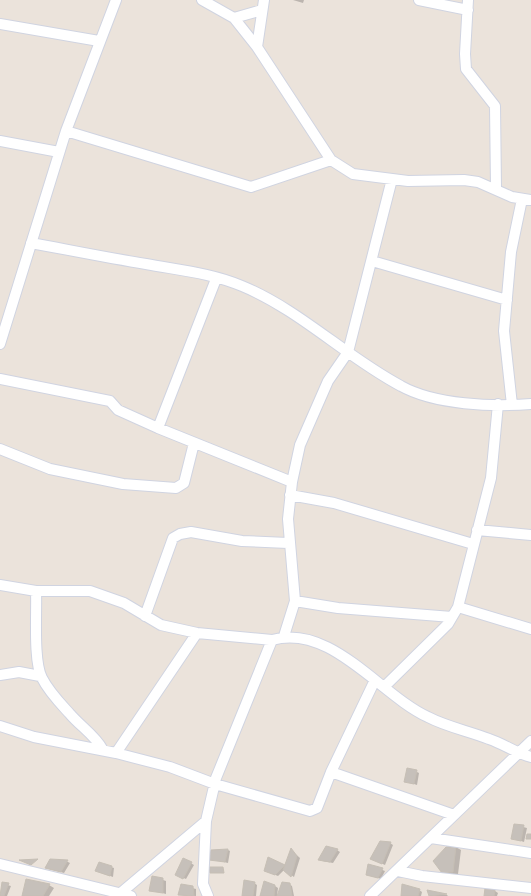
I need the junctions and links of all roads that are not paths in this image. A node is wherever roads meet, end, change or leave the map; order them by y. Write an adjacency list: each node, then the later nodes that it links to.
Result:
1 (116, 0): 8 (street)
2 (202, 0): 6 (street)
3 (419, 0): 5 (street)
4 (263, 5): 6 (street); 9 (street)
5 (468, 5): 15 (street)
6 (234, 18): 9 (street)
7 (0, 24): 8 (street)
8 (99, 41): 10 (street)
9 (257, 47): 13 (street)
10 (66, 131): 12 (street); 13 (street)
11 (0, 141): 12 (street)
12 (59, 152): 17 (street)
13 (331, 160): 14 (street)
14 (392, 179): 15 (street); 18 (street)
15 (496, 188): 16 (street)
16 (527, 199): 20 (street)
17 (31, 243): 19 (street); 21 (street)
18 (372, 261): 20 (street); 22 (street)
19 (216, 279): 22 (street); 27 (street)
20 (507, 300): 26 (street)
21 (0, 344)
22 (348, 352): 24 (street); 30 (street)
23 (0, 379): 27 (street)
24 (498, 404): 26 (street); 32 (street)
25 (531, 404): 26 (street)
26 (512, 405)
27 (158, 428): 28 (street)
28 (194, 443): 29 (street); 30 (street)
29 (0, 449)
30 (292, 482): 31 (street)
31 (290, 495): 34 (street); 35 (street)
32 (476, 530): 33 (street); 35 (street)
33 (531, 535)
34 (288, 543): 38 (street); 40 (street)
35 (473, 544): 39 (street)
36 (0, 585): 37 (street)
37 (36, 591): 40 (street); 47 (street)
38 (295, 600): 41 (street); 44 (street)
39 (458, 607): 41 (street); 42 (street)
40 (145, 616): 43 (street)
41 (452, 617): 49 (street)
42 (531, 630)
43 (197, 633): 45 (street); 53 (street)
44 (284, 636): 45 (street); 48 (street)
45 (272, 640): 57 (street)
46 (0, 675): 47 (street)
47 (40, 676): 52 (street)
48 (375, 680): 49 (street); 56 (street)
49 (384, 687): 54 (street)
50 (0, 726): 52 (street)
51 (531, 741): 54 (street)
52 (103, 750): 53 (street)
53 (116, 752): 57 (street)
54 (517, 753): 55 (street); 58 (street)
55 (531, 758)
56 (331, 772): 57 (street); 58 (street)
57 (215, 784): 59 (street)
58 (454, 815): 60 (street)
59 (206, 821): 65 (street); 67 (street)
60 (431, 838): 61 (street); 63 (street)
61 (531, 853)
62 (0, 864): 65 (street)
63 (398, 871): 64 (street); 68 (street)
64 (531, 888)
65 (118, 895): 66 (street)
66 (131, 896)
67 (208, 896)
68 (370, 896)

